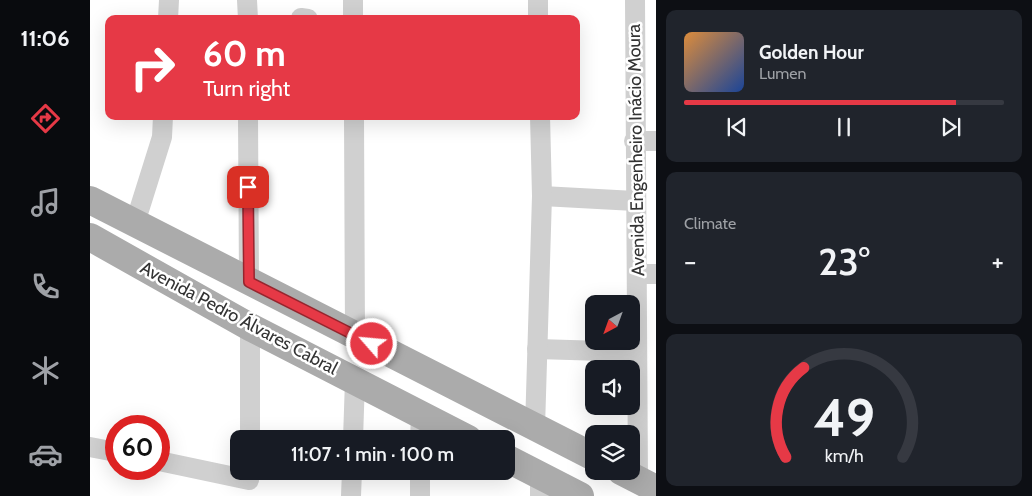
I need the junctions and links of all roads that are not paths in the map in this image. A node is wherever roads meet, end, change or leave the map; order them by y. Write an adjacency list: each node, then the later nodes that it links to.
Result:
1 (169, 0): 6 (street)
2 (247, 0): 7 (street)
3 (353, 0): 8 (street)
4 (538, 0): 9 (street)
5 (634, 0): 14 (street, Avenida Engenheiro Inácio Moura)
6 (168, 15)
7 (248, 15)
8 (353, 15)
9 (538, 15)
10 (163, 120): 19 (street)
11 (248, 120): 22 (street)
12 (354, 120): 24 (street)
13 (540, 120): 16 (street)
14 (634, 141): 15 (street); 18 (street, Avenida Engenheiro Inácio Moura)
15 (656, 141)
16 (542, 196): 18 (street); 25 (street)
17 (90, 200): 19 (main road, Avenida Pedro Álvares Cabral)
18 (636, 201): 21 (street, Avenida Engenheiro Inácio Moura)
19 (135, 224): 22 (main road, Avenida Pedro Álvares Cabral)
20 (90, 237): 23 (main road, Avenida Pedro Álvares Cabral)
21 (647, 274): 26 (street, Avenida Engenheiro Inácio Moura)
22 (249, 282): 24 (main road, Avenida Pedro Álvares Cabral)
23 (250, 327): 27 (main road, Avenida Pedro Álvares Cabral); 31 (street)
24 (355, 336): 30 (main road, Avenida Pedro Álvares Cabral)
25 (537, 349): 26 (street); 30 (street)
26 (636, 352): 28 (street, Avenida Engenheiro Inácio Moura)
27 (355, 380): 29 (main road, Avenida Pedro Álvares Cabral); 32 (street)
28 (637, 425)
29 (420, 427)
30 (535, 428): 35 (main road, Avenida Pedro Álvares Cabral)
31 (250, 430)
32 (353, 430)
33 (90, 447): 34 (street)
34 (105, 450)
35 (585, 453)
36 (170, 464): 40 (street)
37 (515, 465): 41 (main road)
38 (352, 480): 42 (street)
39 (420, 480): 43 (street)
40 (249, 482)
41 (540, 486): 44 (main road)
42 (351, 496)
43 (420, 496)
44 (580, 496)

